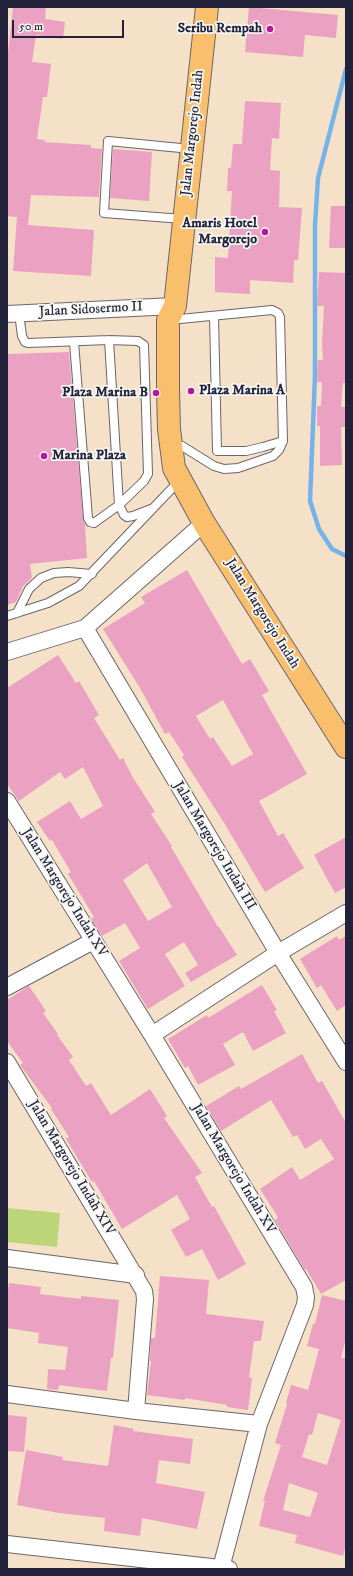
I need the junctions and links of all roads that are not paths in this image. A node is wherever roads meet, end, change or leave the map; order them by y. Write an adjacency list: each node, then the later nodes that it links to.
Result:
1 (207, 7): 2 (main road, Jalan Margorejo Indah)
2 (191, 149): 3 (main road, Jalan Margorejo Indah); 3 (lane)
3 (184, 219): 4 (main road, Jalan Margorejo Indah)
4 (177, 313): 5 (street, Jalan Sidosermo II); 6 (lane); 10 (main road, Jalan Margorejo Indah); 11 (main road, Jalan Margorejo Indah)
5 (13, 314): 8 (lane)
6 (214, 316): 9 (lane); 9 (lane)
7 (109, 340): 8 (lane); 12 (lane); 12 (lane)
8 (74, 342): 12 (lane)
9 (283, 441): 10 (lane)
10 (182, 446): 11 (main road, Jalan Margorejo Indah)
11 (181, 479): 13 (lane); 14 (main road, Jalan Margorejo Indah)
12 (119, 505): 13 (lane)
13 (153, 509): 15 (lane)
14 (204, 523): 18 (street); 20 (main road, Jalan Margorejo Indah)
15 (92, 574): 16 (lane); 16 (lane)
16 (16, 613): 17 (lane)
17 (7, 616)
18 (85, 628): 19 (street); 24 (street, Jalan Margorejo Indah III)
19 (7, 652)
20 (346, 748)
21 (7, 801): 23 (street, Jalan Margorejo Indah XV)
22 (346, 913): 24 (street)
23 (93, 941): 25 (street); 26 (street, Jalan Margorejo Indah XV)
24 (278, 953): 26 (street); 28 (street, Jalan Margorejo Indah III)
25 (7, 987)
26 (152, 1035): 33 (street, Jalan Margorejo Indah XV)
27 (7, 1062): 30 (street, Jalan Margorejo Indah XIV)
28 (346, 1062)
29 (7, 1258): 30 (street)
30 (136, 1275): 32 (street, Jalan Margorejo Indah XIV)
31 (7, 1394): 32 (street)
32 (136, 1411): 33 (street)
33 (259, 1424): 35 (street, Jalan Margorejo Indah XV)
34 (7, 1544): 35 (street)
35 (225, 1569)

